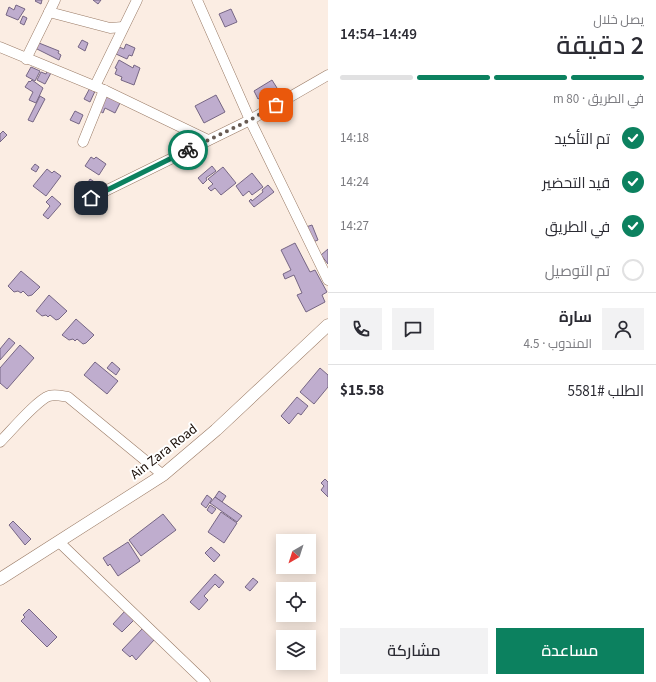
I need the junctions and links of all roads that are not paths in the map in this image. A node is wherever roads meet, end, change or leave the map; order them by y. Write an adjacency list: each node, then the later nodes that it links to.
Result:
1 (55, 0): 4 (street)
2 (137, 0): 5 (street)
3 (197, 0): 10 (street)
4 (49, 12): 5 (street); 7 (street)
5 (123, 27): 9 (street)
6 (0, 47): 7 (street)
7 (26, 59): 9 (street)
8 (328, 75): 10 (street)
9 (100, 88): 11 (street); 12 (street)
10 (250, 120): 11 (street); 14 (street)
11 (208, 140): 13 (street)
12 (83, 142)
13 (91, 198)
14 (328, 280)
15 (328, 325): 17 (main road, Ain Zara Road)
16 (0, 442): 17 (street)
17 (163, 476): 18 (main road, Ain Zara Road)
18 (59, 542): 19 (main road, Ain Zara Road); 20 (street)
19 (0, 579)
20 (205, 682)

